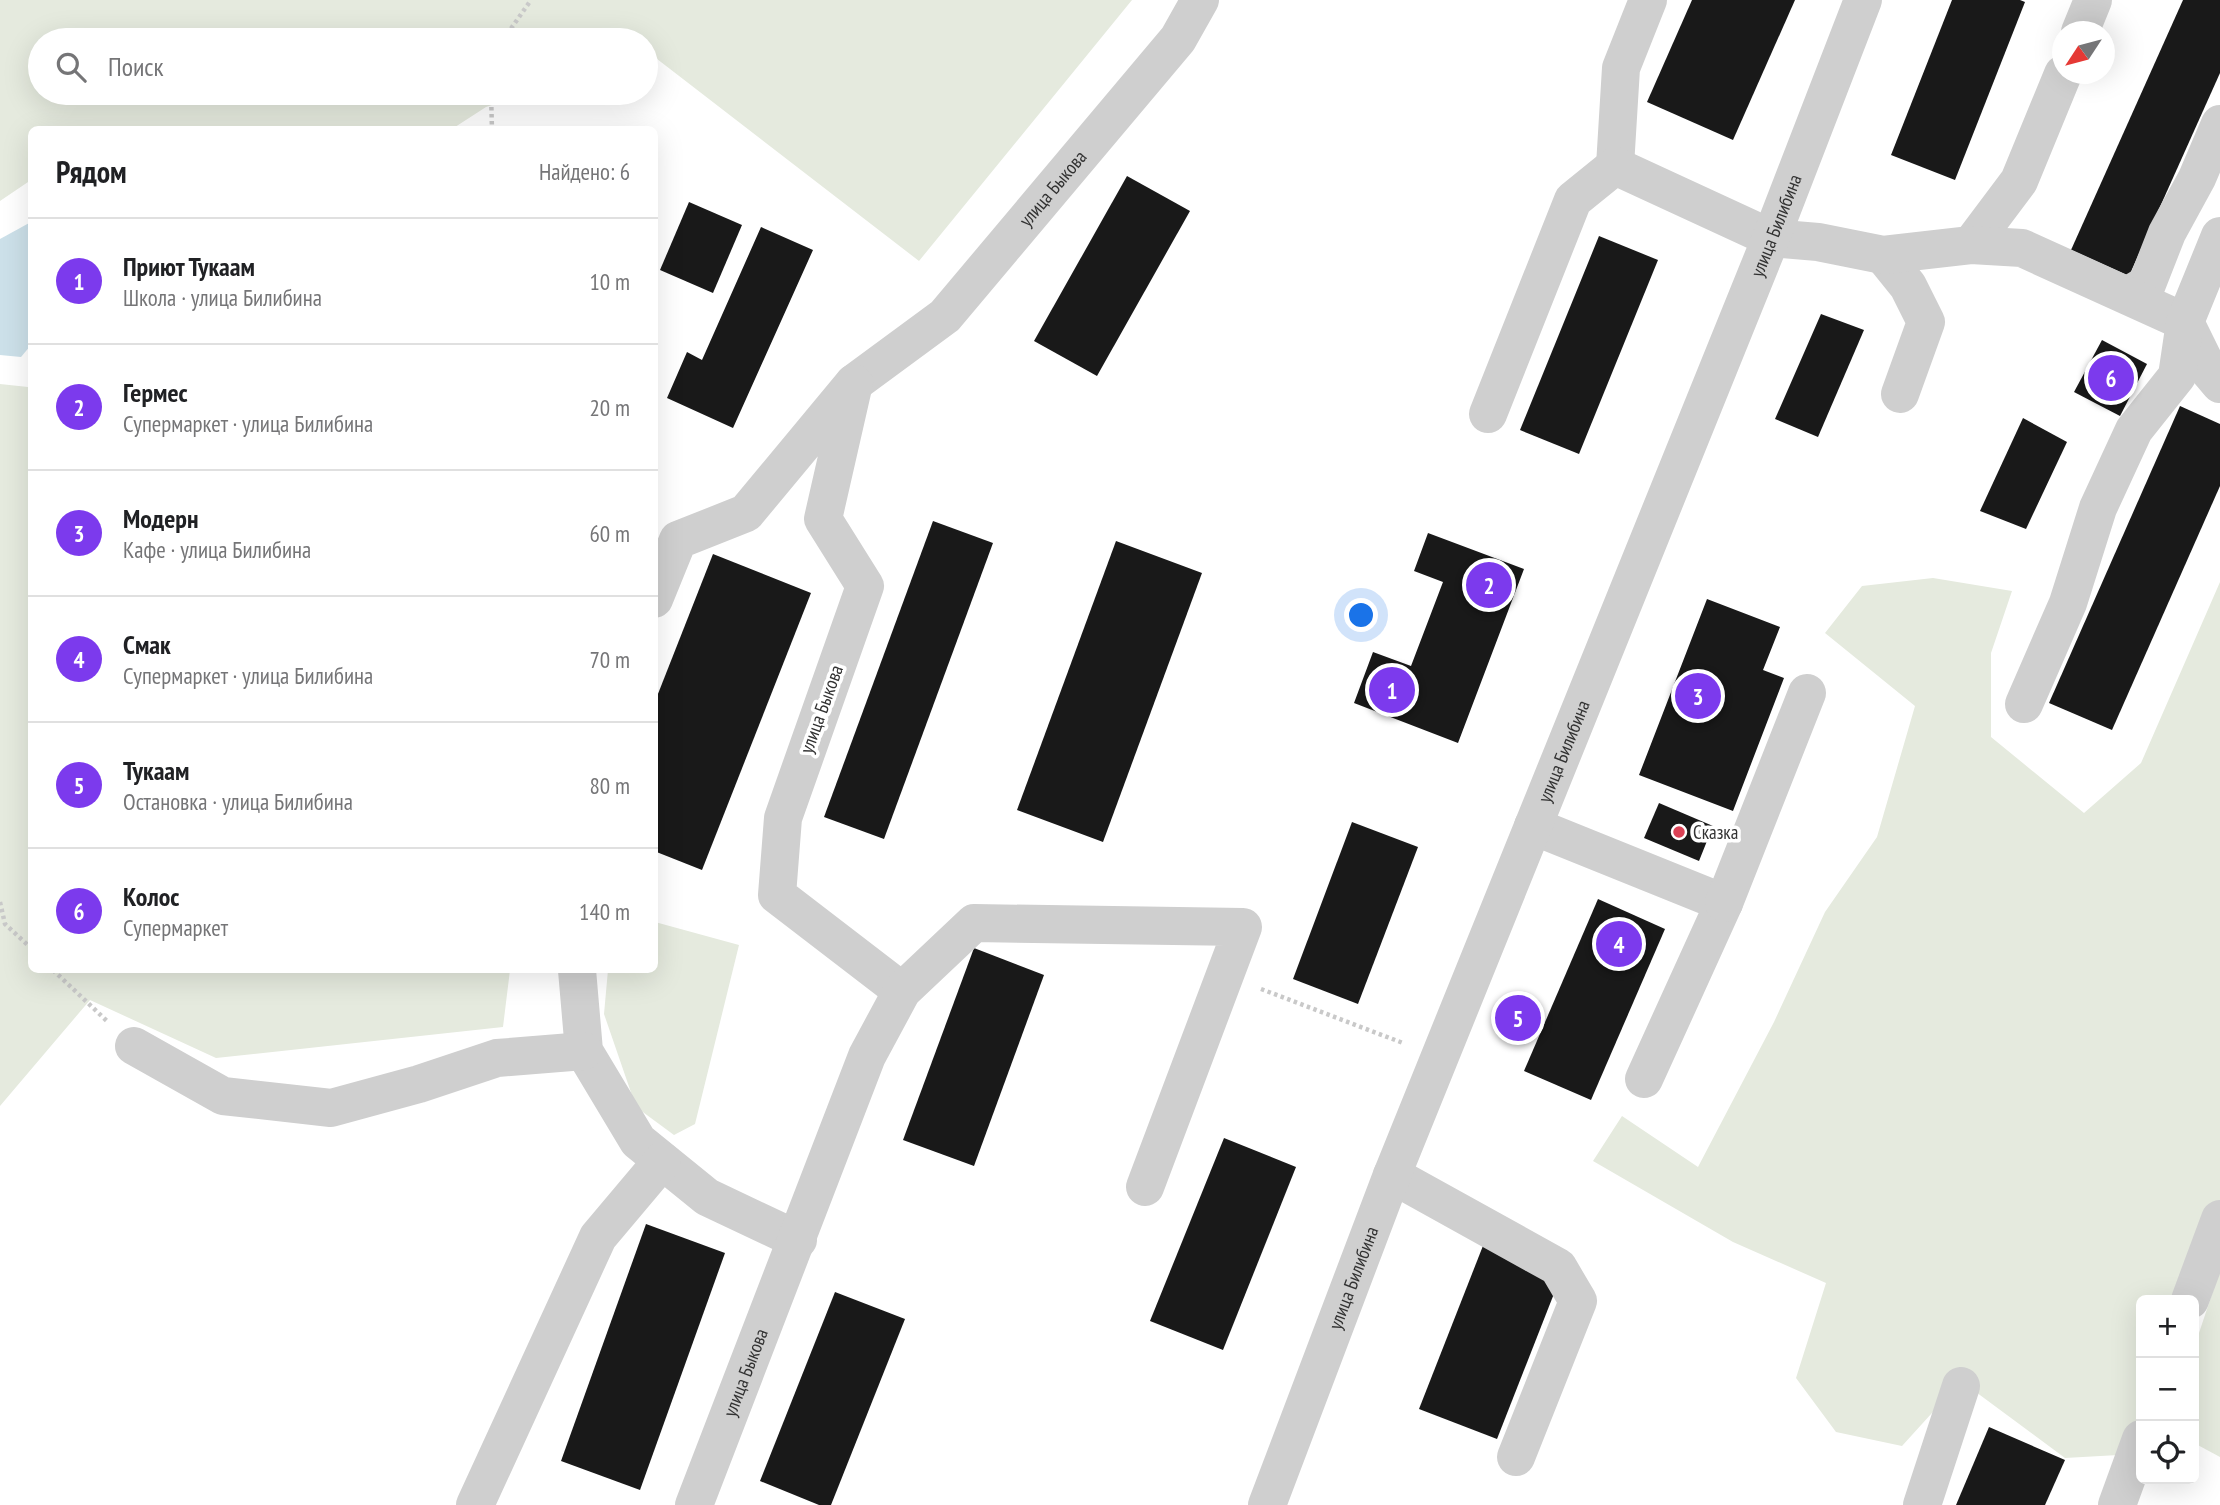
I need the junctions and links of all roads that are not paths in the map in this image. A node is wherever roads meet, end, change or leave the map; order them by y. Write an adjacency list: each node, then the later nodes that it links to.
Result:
1 (1200, 0): 15 (street, улица Быкова)
2 (1648, 0): 8 (street)
3 (1863, 0): 10 (street, улица Билибина)
4 (2093, 0): 5 (street)
5 (2084, 21)
6 (2059, 84): 11 (street)
7 (2220, 124): 13 (street)
8 (1615, 166): 10 (street); 18 (street)
9 (2220, 236): 14 (street)
10 (1771, 238): 12 (street); 22 (street, улица Билибина)
11 (1971, 245): 12 (street); 13 (street)
12 (1883, 255): 17 (street)
13 (2129, 295): 14 (street)
14 (2185, 321): 16 (street); 21 (street)
15 (854, 383): 19 (street, улица Быкова); 25 (street, улица Быкова)
16 (2220, 384)
17 (1900, 394)
18 (1488, 414)
19 (658, 589)
20 (1807, 693): 23 (street)
21 (2024, 704)
22 (1533, 826): 23 (street); 30 (street, улица Билибина)
23 (1724, 903): 28 (street)
24 (578, 973): 27 (street)
25 (902, 991): 31 (street, улица Быкова); 33 (street, улица Быкова)
26 (134, 1046): 27 (street)
27 (584, 1051): 29 (street)
28 (1644, 1079)
29 (662, 1161): 33 (street); 38 (street)
30 (1392, 1175): 37 (street); 40 (street, улица Билибина)
31 (1145, 1187)
32 (2220, 1219): 34 (street)
33 (798, 1240): 39 (street, улица Быкова)
34 (2192, 1295)
35 (1961, 1386): 41 (street)
36 (2136, 1453): 42 (street)
37 (1516, 1457)
38 (475, 1505)
39 (694, 1505)
40 (1268, 1505)
41 (1922, 1505)
42 (2117, 1505)

